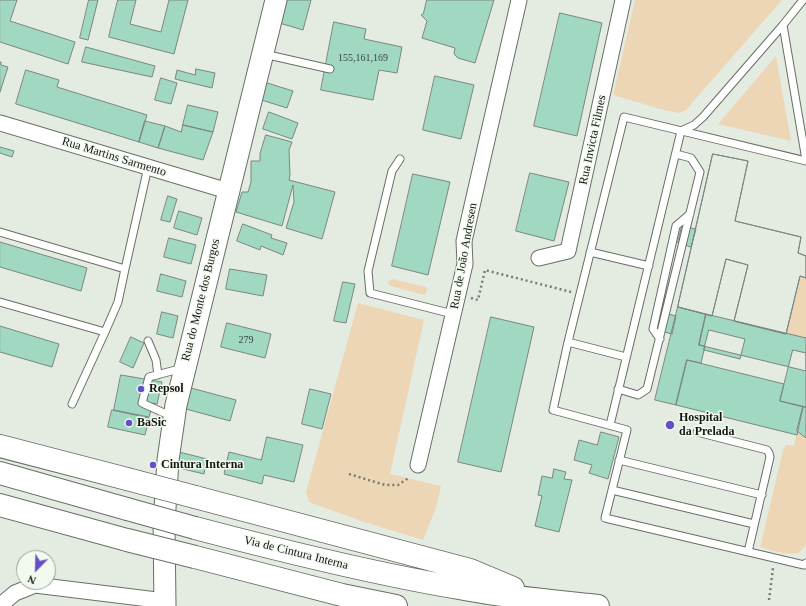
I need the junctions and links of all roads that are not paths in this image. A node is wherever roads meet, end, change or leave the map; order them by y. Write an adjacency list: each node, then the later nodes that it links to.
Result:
1 (276, 0): 6 (main road, Rua do Monte dos Burgos)
2 (519, 0): 21 (street, Rua de João Andresen)
3 (623, 0): 17 (street, Rua Invicta Filmes)
4 (804, 0): 5 (lane)
5 (783, 25): 9 (lane); 12 (lane)
6 (262, 54): 7 (lane); 14 (main road, Rua do Monte dos Burgos)
7 (330, 69)
8 (0, 122): 13 (street, Rua Martins Sarmento)
9 (681, 131): 10 (lane); 12 (lane); 16 (lane)
10 (676, 154): 18 (lane); 28 (lane)
11 (400, 159): 21 (lane)
12 (806, 160)
13 (148, 167): 14 (street, Rua Martins Sarmento); 19 (lane)
14 (228, 191): 26 (main road, Rua do Monte dos Burgos)
15 (0, 232): 19 (lane)
16 (590, 252): 18 (lane); 24 (lane)
17 (539, 258)
18 (649, 266): 25 (lane)
19 (125, 269): 22 (lane)
20 (0, 302): 22 (lane)
21 (454, 314): 37 (street, Rua de João Andresen)
22 (105, 332): 29 (lane)
23 (148, 341): 27 (lane)
24 (568, 342): 25 (lane); 31 (lane)
25 (626, 357): 28 (lane)
26 (185, 367): 27 (lane); 30 (main road, Rua do Monte dos Burgos)
27 (158, 375): 30 (lane)
28 (618, 389): 31 (lane)
29 (72, 404)
30 (174, 417): 46 (main road, Rua do Monte dos Burgos)
31 (610, 425): 35 (lane)
32 (697, 432): 40 (lane)
33 (0, 434): 36 (highway)
34 (0, 446): 36 (highway)
35 (619, 460): 39 (lane); 40 (lane)
36 (68, 464): 45 (highway, bridge)
37 (418, 465)
38 (0, 473): 45 (highway, Via de Cintura Interna, bridge)
39 (612, 490): 42 (lane); 43 (lane)
40 (762, 495): 42 (lane)
41 (0, 505): 48 (highway, bridge)
42 (754, 524): 43 (lane)
43 (748, 552): 44 (lane)
44 (806, 563)
45 (540, 600): 49 (highway, Via de Cintura Interna)
46 (165, 604): 47 (street)
47 (1, 606)
48 (396, 606)
49 (598, 606)

